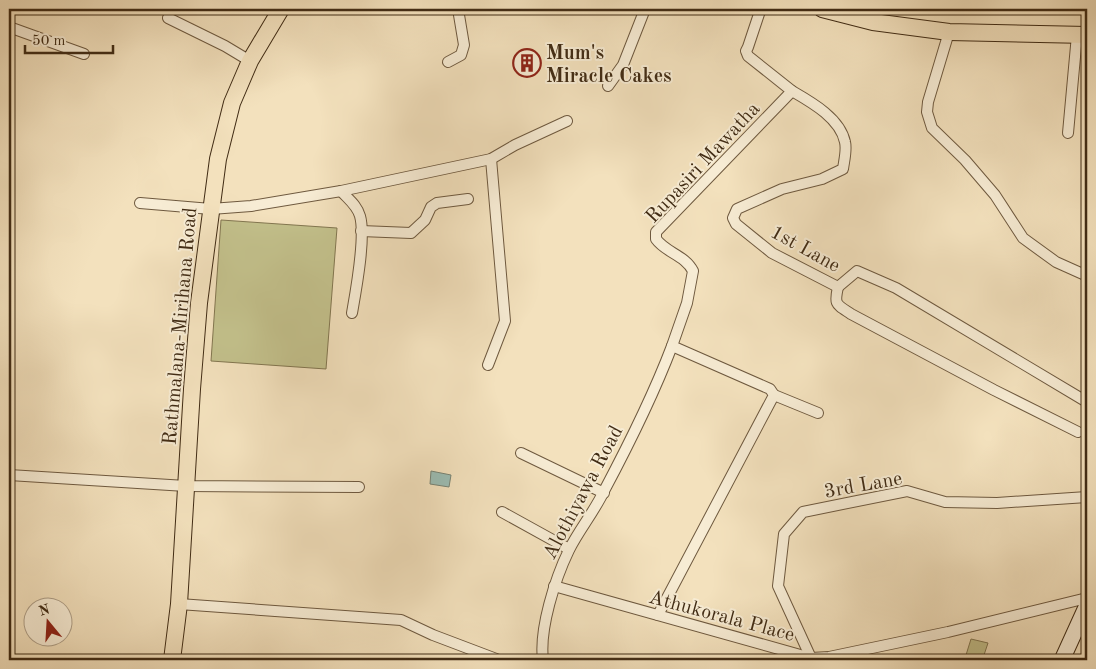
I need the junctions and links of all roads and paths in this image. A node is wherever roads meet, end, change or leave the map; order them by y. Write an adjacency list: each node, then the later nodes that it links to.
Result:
1 (281, 9): 11 (main road, Rathmalana-Mirihana Road)
2 (458, 9): 12 (street)
3 (644, 9): 13 (street)
4 (763, 9): 14 (street)
5 (822, 9): 8 (main road)
6 (168, 18): 11 (street)
7 (9, 27): 10 (street)
8 (949, 32): 9 (main road); 23 (street)
9 (1082, 35): 16 (street)
10 (84, 54)
11 (250, 62): 21 (main road, Rathmalana-Mirihana Road)
12 (448, 62)
13 (608, 86)
14 (792, 91): 24 (street, 1st Lane); 26 (street, Rupasiri Mawatha)
15 (567, 121): 17 (street)
16 (1068, 133)
17 (491, 159): 18 (street); 27 (street)
18 (341, 191): 21 (street); 22 (street)
19 (468, 199): 22 (street)
20 (140, 203): 21 (street)
21 (211, 209): 34 (main road, Rathmalana-Mirihana Road)
22 (361, 230): 25 (street)
23 (1085, 275)
24 (838, 287): 29 (street, 1st Lane); 31 (street)
25 (352, 313)
26 (672, 346): 28 (street); 36 (street, Alothiyawa Road)
27 (488, 365)
28 (774, 395): 30 (street); 44 (street)
29 (1087, 402)
30 (818, 413)
31 (1078, 432)
32 (521, 453): 36 (street)
33 (9, 475): 34 (street)
34 (186, 486): 35 (street); 42 (main road, Rathmalana-Mirihana Road)
35 (359, 487)
36 (604, 493): 39 (street, Alothiyawa Road)
37 (1087, 497): 45 (street, 3rd Lane)
38 (502, 512): 39 (street)
39 (569, 550): 40 (street, Alothiyawa Road)
40 (554, 586): 44 (street, Athukorala Place); 48 (street, Alothiyawa Road)
41 (1087, 598): 45 (street, Athukorala Place)
42 (179, 604): 46 (main road, Rathmalana-Mirihana Road); 47 (street)
43 (1087, 605): 49 (main road)
44 (658, 615): 45 (street, Athukorala Place)
45 (810, 658)
46 (172, 660)
47 (499, 660)
48 (543, 660)
49 (1062, 660)

